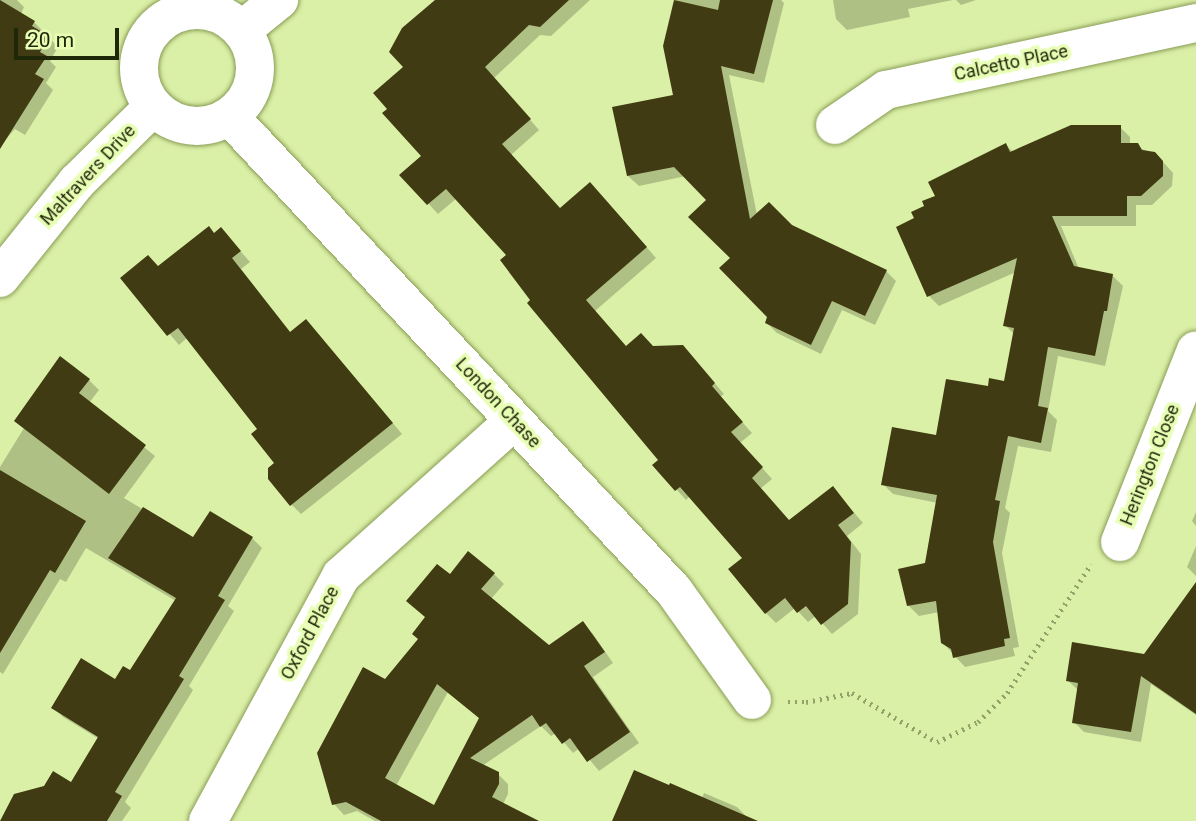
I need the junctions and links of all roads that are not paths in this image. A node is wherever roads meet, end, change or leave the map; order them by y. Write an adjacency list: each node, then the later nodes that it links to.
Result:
1 (279, 0): 4 (street)
2 (147, 12): 4 (street); 5 (street)
3 (1196, 23): 7 (street, Calcetto Place)
4 (242, 30): 6 (street)
5 (153, 107): 6 (street); 8 (street, Maltravers Drive)
6 (230, 117): 10 (street, London Chase)
7 (835, 125)
8 (0, 278)
9 (1196, 350): 11 (street, Herington Close)
10 (514, 421): 12 (street, London Chase); 13 (street, Oxford Place)
11 (1120, 541)
12 (752, 700)
13 (219, 816)

